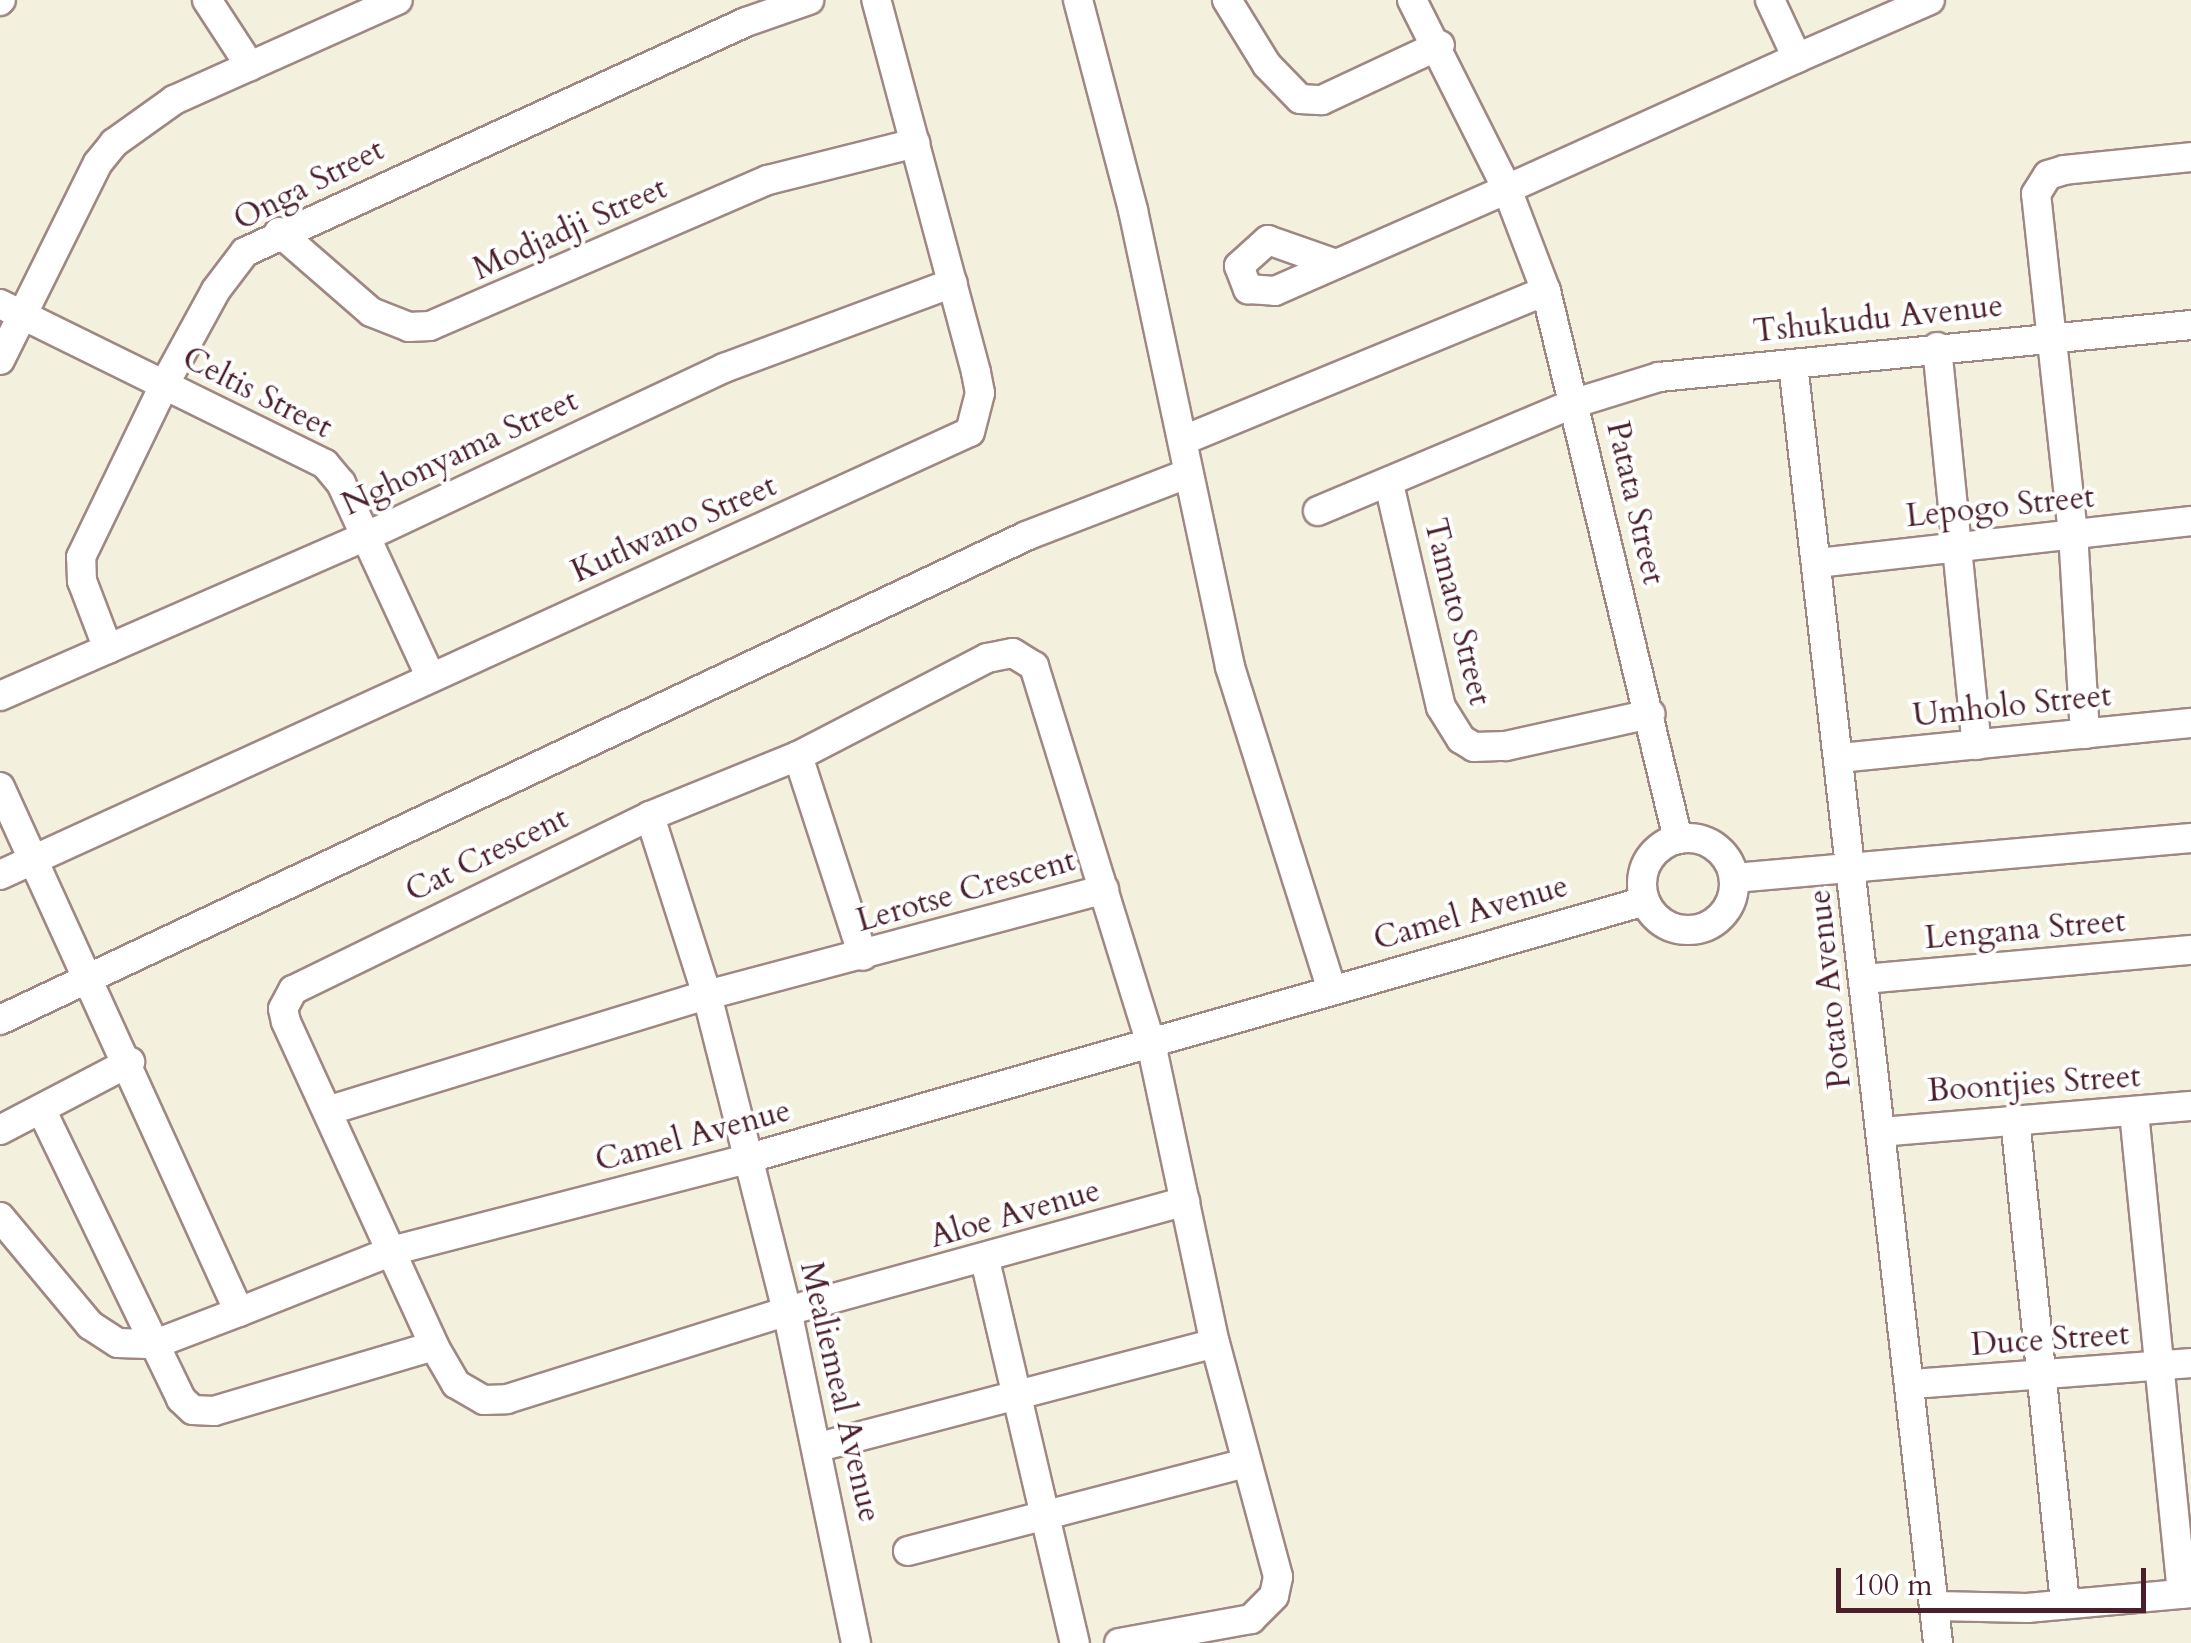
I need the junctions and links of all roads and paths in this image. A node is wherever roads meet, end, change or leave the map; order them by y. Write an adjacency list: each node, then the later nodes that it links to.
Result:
1 (207, 0): 12 (street)
2 (398, 0): 12 (street)
3 (809, 0): 16 (street, Onga Street)
4 (876, 0): 13 (street, Kutlwano Street)
5 (1078, 0): 28 (street)
6 (1227, 0): 10 (street)
7 (1412, 0): 10 (street, Patata Street)
8 (1770, 0): 11 (street)
9 (1930, 0): 11 (street)
10 (1440, 45): 15 (street, Patata Street)
11 (1797, 58): 15 (street)
12 (250, 66): 20 (street)
13 (915, 143): 16 (street, Modjadji Street); 18 (street, Kutlwano Street)
14 (2191, 158): 22 (street)
15 (1507, 189): 17 (street); 19 (street, Patata Street)
16 (279, 232): 26 (street, Onga Street)
17 (1336, 264)
18 (953, 283): 34 (street, Nghonyama Street); 38 (street, Kutlwano Street)
19 (1546, 291): 27 (street, Patata Street); 28 (street)
20 (11, 309): 24 (street); 26 (street, Celtis Street)
21 (2191, 325): 22 (street, Tshukudu Avenue)
22 (2050, 338): 23 (street, Tshukudu Avenue); 33 (street)
23 (1937, 347): 25 (street, Tshukudu Avenue); 35 (street)
24 (0, 360)
25 (1793, 364): 27 (street, Tshukudu Avenue); 36 (street, Potato Avenue)
26 (164, 385): 34 (street, Celtis Street); 37 (street, Onga Street)
27 (1576, 403): 30 (street, Tamato Street); 40 (street, Patata Street)
28 (1184, 440): 29 (street)
29 (1184, 475): 58 (street); 60 (street)
30 (1389, 484): 31 (street, Tamato Street); 40 (street, Tamato Street)
31 (1318, 512)
32 (2191, 521): 33 (street, Lepogo Street)
33 (2073, 534): 35 (street, Lepogo Street); 42 (street)
34 (366, 536): 37 (street, Nghonyama Street); 38 (street, Celtis Street)
35 (1960, 547): 36 (street, Lepogo Street); 43 (street)
36 (1817, 563): 45 (street, Potato Avenue)
37 (108, 649): 39 (street, Nghonyama Street)
38 (430, 676): 50 (street, Kutlwano Street)
39 (0, 696)
40 (1650, 714): 49 (street, Patata Street)
41 (2191, 724): 42 (street, Umholo Street)
42 (2084, 734): 43 (street, Umholo Street)
43 (1977, 744): 45 (street, Umholo Street)
44 (798, 756): 47 (street, Lerotse Crescent); 54 (street, Lerotse Crescent); 57 (street)
45 (1840, 758): 51 (street, Potato Avenue)
46 (0, 787): 50 (street)
47 (650, 816): 61 (street); 67 (street, Cat Crescent)
48 (2191, 838): 51 (street)
49 (1678, 839): 53 (street); 55 (street)
50 (33, 862): 52 (street, Kutlwano Street); 58 (street)
51 (1852, 869): 53 (street); 59 (street, Potato Avenue)
52 (0, 875)
53 (1734, 878): 55 (street)
54 (1104, 889): 57 (street, Lerotse Crescent); 63 (street)
55 (1645, 901): 60 (street, Camel Avenue)
56 (2191, 950): 59 (street, Lengana Street)
57 (864, 956): 61 (street, Lerotse Crescent)
58 (88, 978): 62 (street); 64 (street)
59 (1864, 979): 71 (street, Potato Avenue)
60 (1332, 990): 63 (street, Camel Avenue)
61 (707, 995): 67 (street, Lerotse Crescent); 72 (street)
62 (0, 1020)
63 (1151, 1043): 72 (street, Camel Avenue); 73 (street)
64 (130, 1062): 66 (street); 77 (street)
65 (2191, 1106): 68 (street, Boontjies Street)
66 (41, 1109): 70 (street); 80 (street)
67 (330, 1110): 75 (street, Cat Crescent)
68 (2134, 1112): 69 (street, Boontjies Street); 83 (street)
69 (2015, 1119): 71 (street, Boontjies Street); 84 (street)
70 (0, 1130)
71 (1882, 1132): 85 (street, Potato Avenue)
72 (746, 1159): 75 (street, Camel Avenue); 78 (street, Mealiemeal Avenue)
73 (1185, 1200): 76 (street, Aloe Avenue); 79 (street)
74 (0, 1217): 80 (street)
75 (395, 1250): 77 (street, Camel Avenue); 81 (street, Aloe Avenue)
76 (985, 1260): 78 (street, Aloe Avenue); 86 (street)
77 (239, 1312): 80 (street, Camel Avenue)
78 (787, 1312): 81 (street, Aloe Avenue); 87 (street, Mealiemeal Avenue)
79 (1215, 1342): 86 (street); 88 (street)
80 (155, 1344): 81 (street)
81 (434, 1346)
82 (2191, 1363): 83 (street, Duce Street)
83 (2157, 1368): 84 (street, Duce Street); 91 (street)
84 (2041, 1376): 85 (street, Duce Street); 92 (street)
85 (1913, 1384): 93 (street, Potato Avenue)
86 (1015, 1398): 87 (street); 89 (street)
87 (819, 1446): 94 (street, Mealiemeal Avenue)
88 (1247, 1462): 89 (street); 96 (street)
89 (1044, 1514): 90 (street); 95 (street)
90 (908, 1551)
91 (2187, 1593): 92 (street)
92 (2065, 1604): 93 (street)
93 (1936, 1606): 97 (street, Potato Avenue)
94 (856, 1643)
95 (1075, 1643)
96 (1119, 1643)
97 (1938, 1643)

